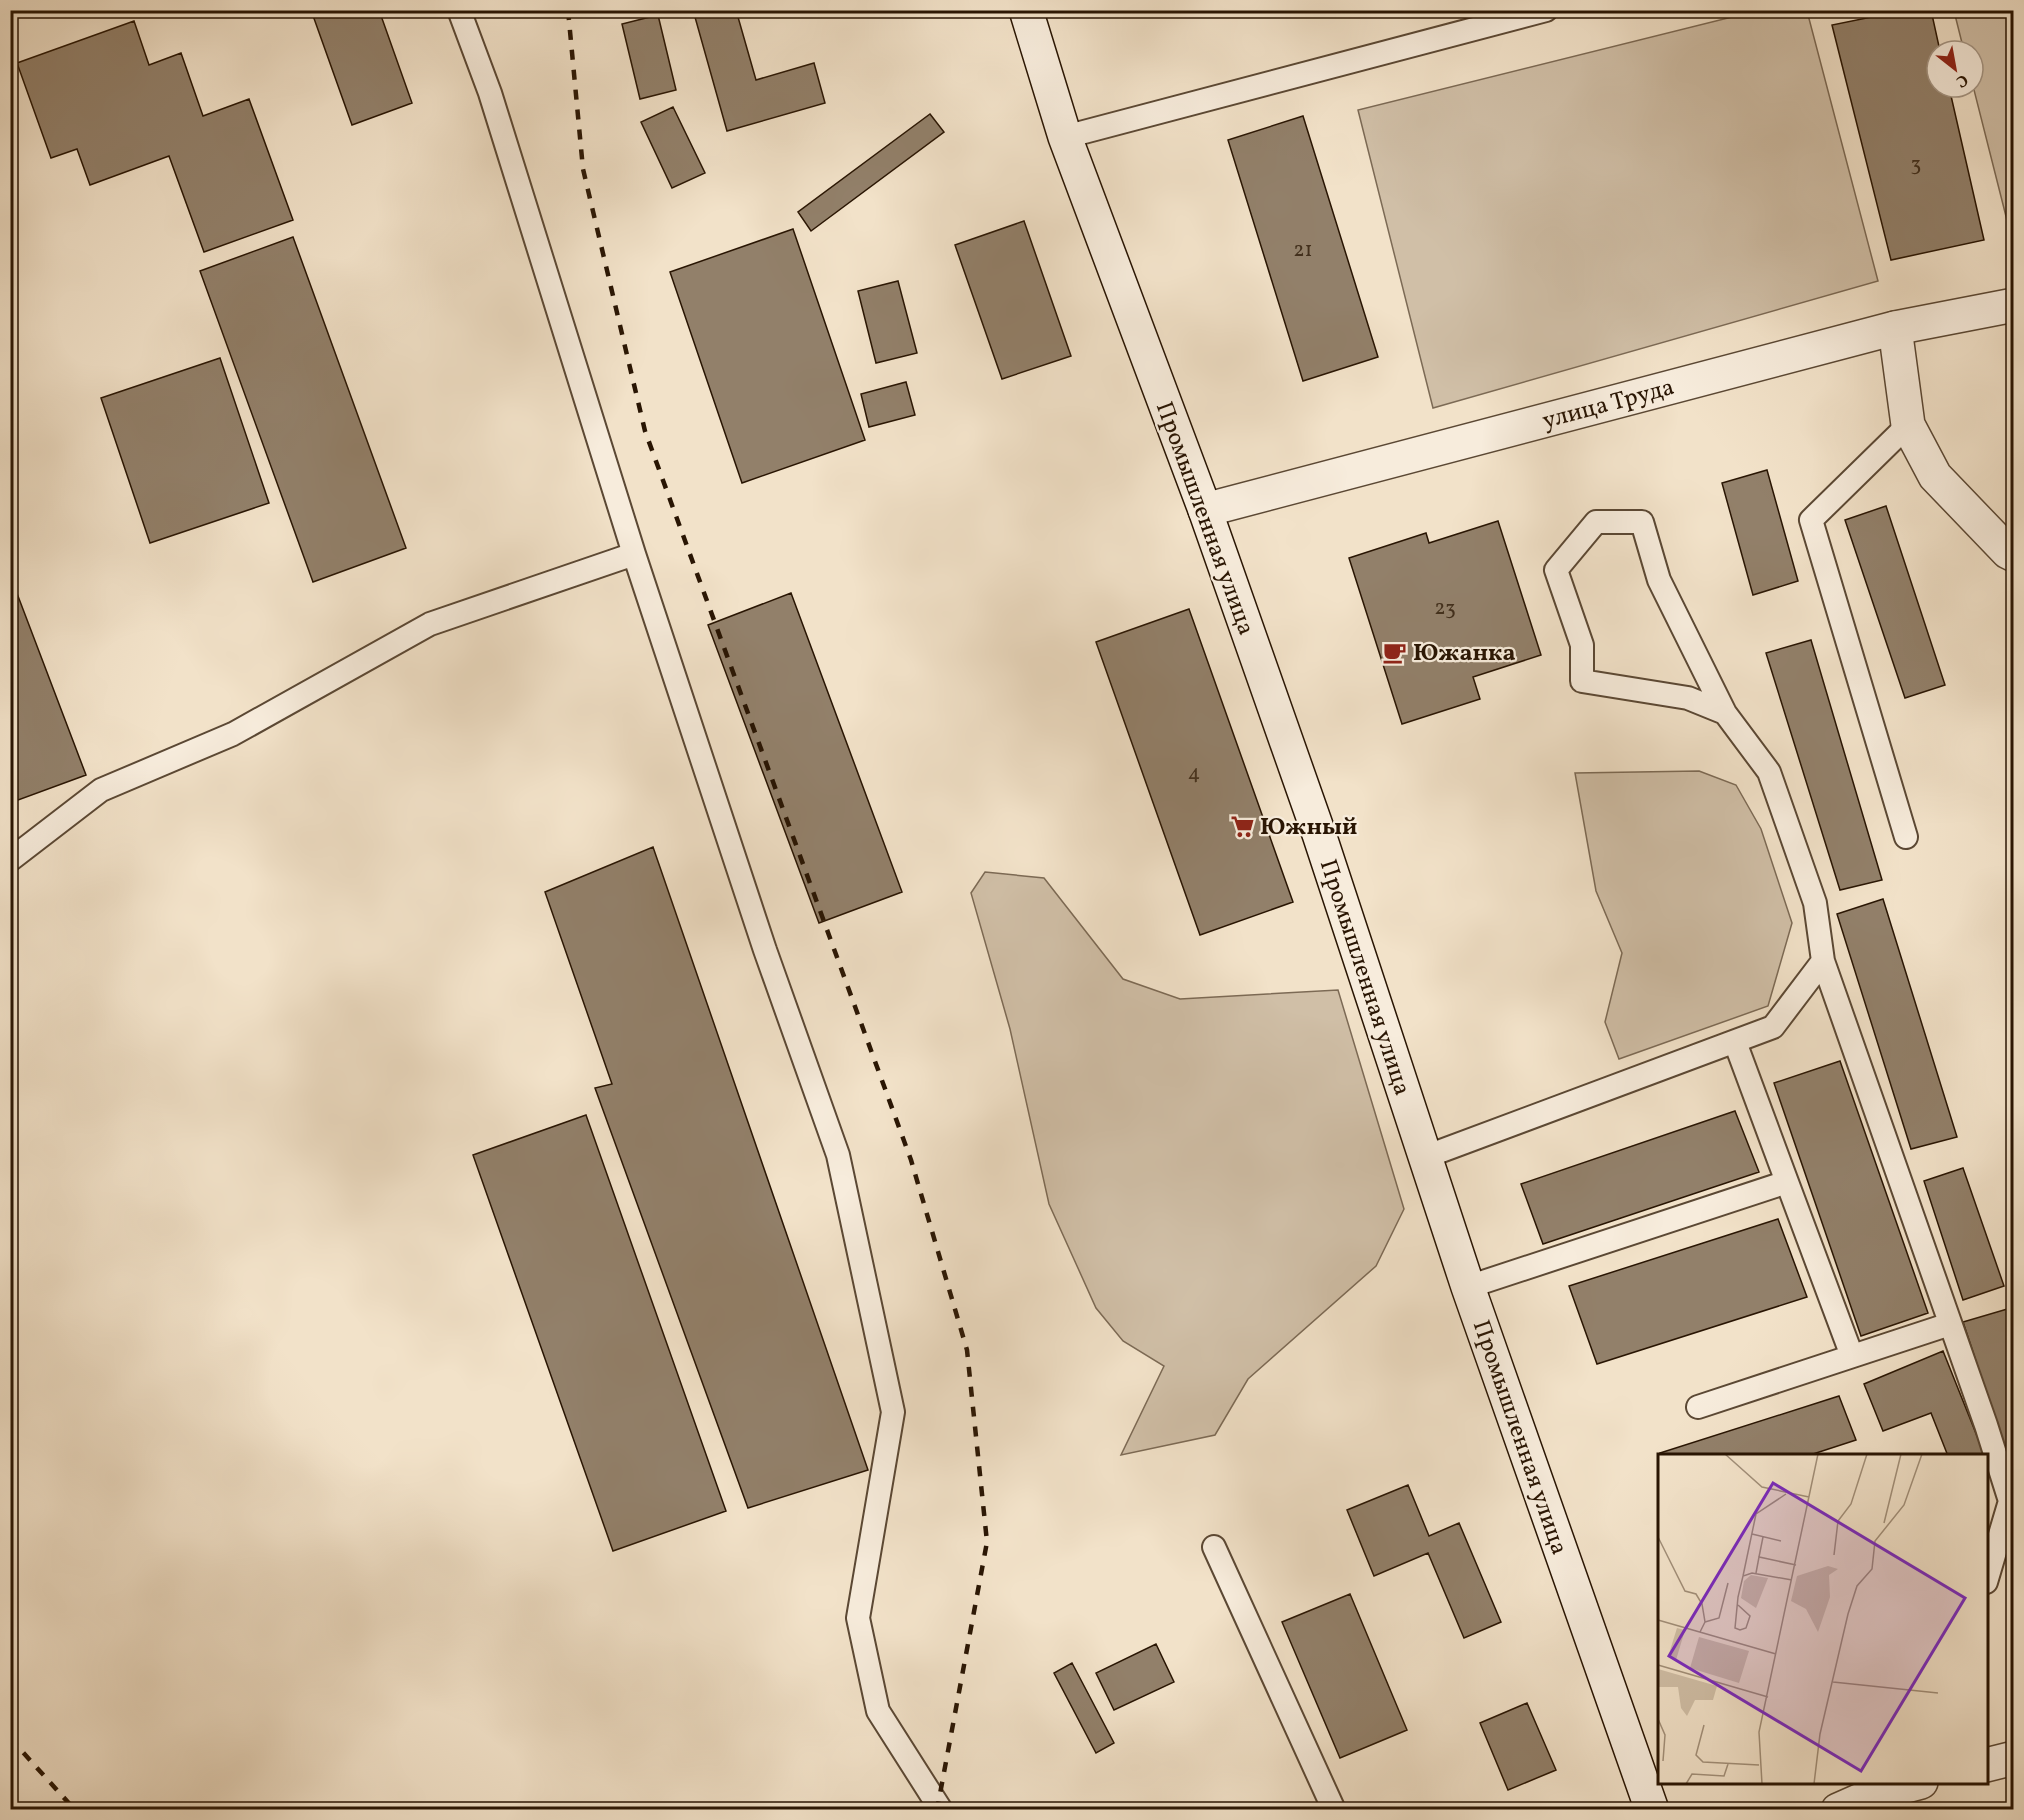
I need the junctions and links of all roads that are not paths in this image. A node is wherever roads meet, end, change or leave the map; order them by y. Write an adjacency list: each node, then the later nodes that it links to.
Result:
1 (459, 10): 9 (lane)
2 (1026, 10): 4 (main road, Промышленная улица)
3 (1546, 10): 4 (lane)
4 (1065, 137): 8 (main road, Промышленная улица)
5 (2013, 305): 6 (main road, улица Труда)
6 (1894, 328): 7 (main road); 8 (main road, улица Труда)
7 (1908, 425): 10 (main road); 12 (lane)
8 (1205, 510): 16 (main road, Промышленная улица)
9 (634, 554): 13 (lane); 28 (lane)
10 (2013, 555)
11 (1725, 712): 11 (lane); 14 (lane)
12 (1906, 837)
13 (10, 860)
14 (1823, 961): 15 (lane); 19 (lane)
15 (1735, 1042): 16 (lane); 17 (lane)
16 (1425, 1157): 18 (main road, Промышленная улица)
17 (1787, 1182): 18 (lane); 20 (lane)
18 (1468, 1287): 30 (main road, Промышленная улица)
19 (1950, 1324): 20 (lane); 23 (lane)
20 (1852, 1356): 21 (lane)
21 (1698, 1407)
22 (1214, 1547): 29 (lane)
23 (1988, 1575)
24 (2013, 1758): 25 (main road)
25 (1988, 1764)
26 (1908, 1784): 27 (main road)
27 (1876, 1789): 31 (main road)
28 (941, 1809)
29 (1334, 1809)
30 (1652, 1809)
31 (1838, 1809)

